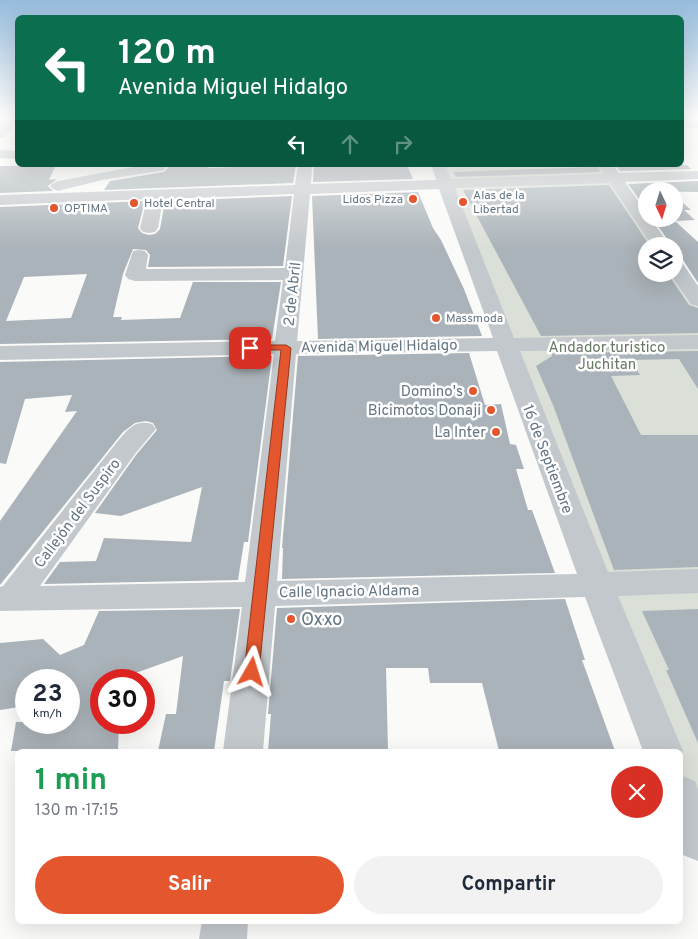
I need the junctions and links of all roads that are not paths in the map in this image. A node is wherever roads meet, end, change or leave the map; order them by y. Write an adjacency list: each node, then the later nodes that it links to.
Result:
1 (159, 167): 7 (street)
2 (445, 170): 3 (street); 5 (street); 15 (street, 16 de Septiembre)
3 (609, 172): 4 (street); 9 (street)
4 (698, 175)
5 (304, 178): 6 (street); 11 (street, 2 de Abril)
6 (156, 195): 7 (street); 8 (street)
7 (3, 200)
8 (149, 228)
9 (655, 237)
10 (139, 255): 11 (street)
11 (294, 274): 16 (street, 2 de Abril)
12 (683, 278): 13 (street)
13 (698, 300)
14 (698, 342): 15 (street, Avenida Miguel Hidalgo)
15 (505, 345): 16 (street, Avenida Miguel Hidalgo); 20 (street, 16 de Septiembre)
16 (286, 348): 17 (street, Avenida Miguel Hidalgo); 21 (street, 2 de Abril)
17 (0, 353)
18 (143, 429): 22 (street, Callejón del Suspiro)
19 (698, 581): 20 (street, Calle Ignacio Aldama)
20 (596, 583): 21 (street, Calle Ignacio Aldama); 24 (street, 16 de Septiembre)
21 (260, 592): 22 (street, Calle Ignacio Aldama); 23 (street, 2 de Abril)
22 (6, 599)
23 (243, 749)
24 (662, 749)
25 (683, 802): 26 (street)
26 (698, 840)
27 (225, 924): 28 (street)
28 (223, 939)

